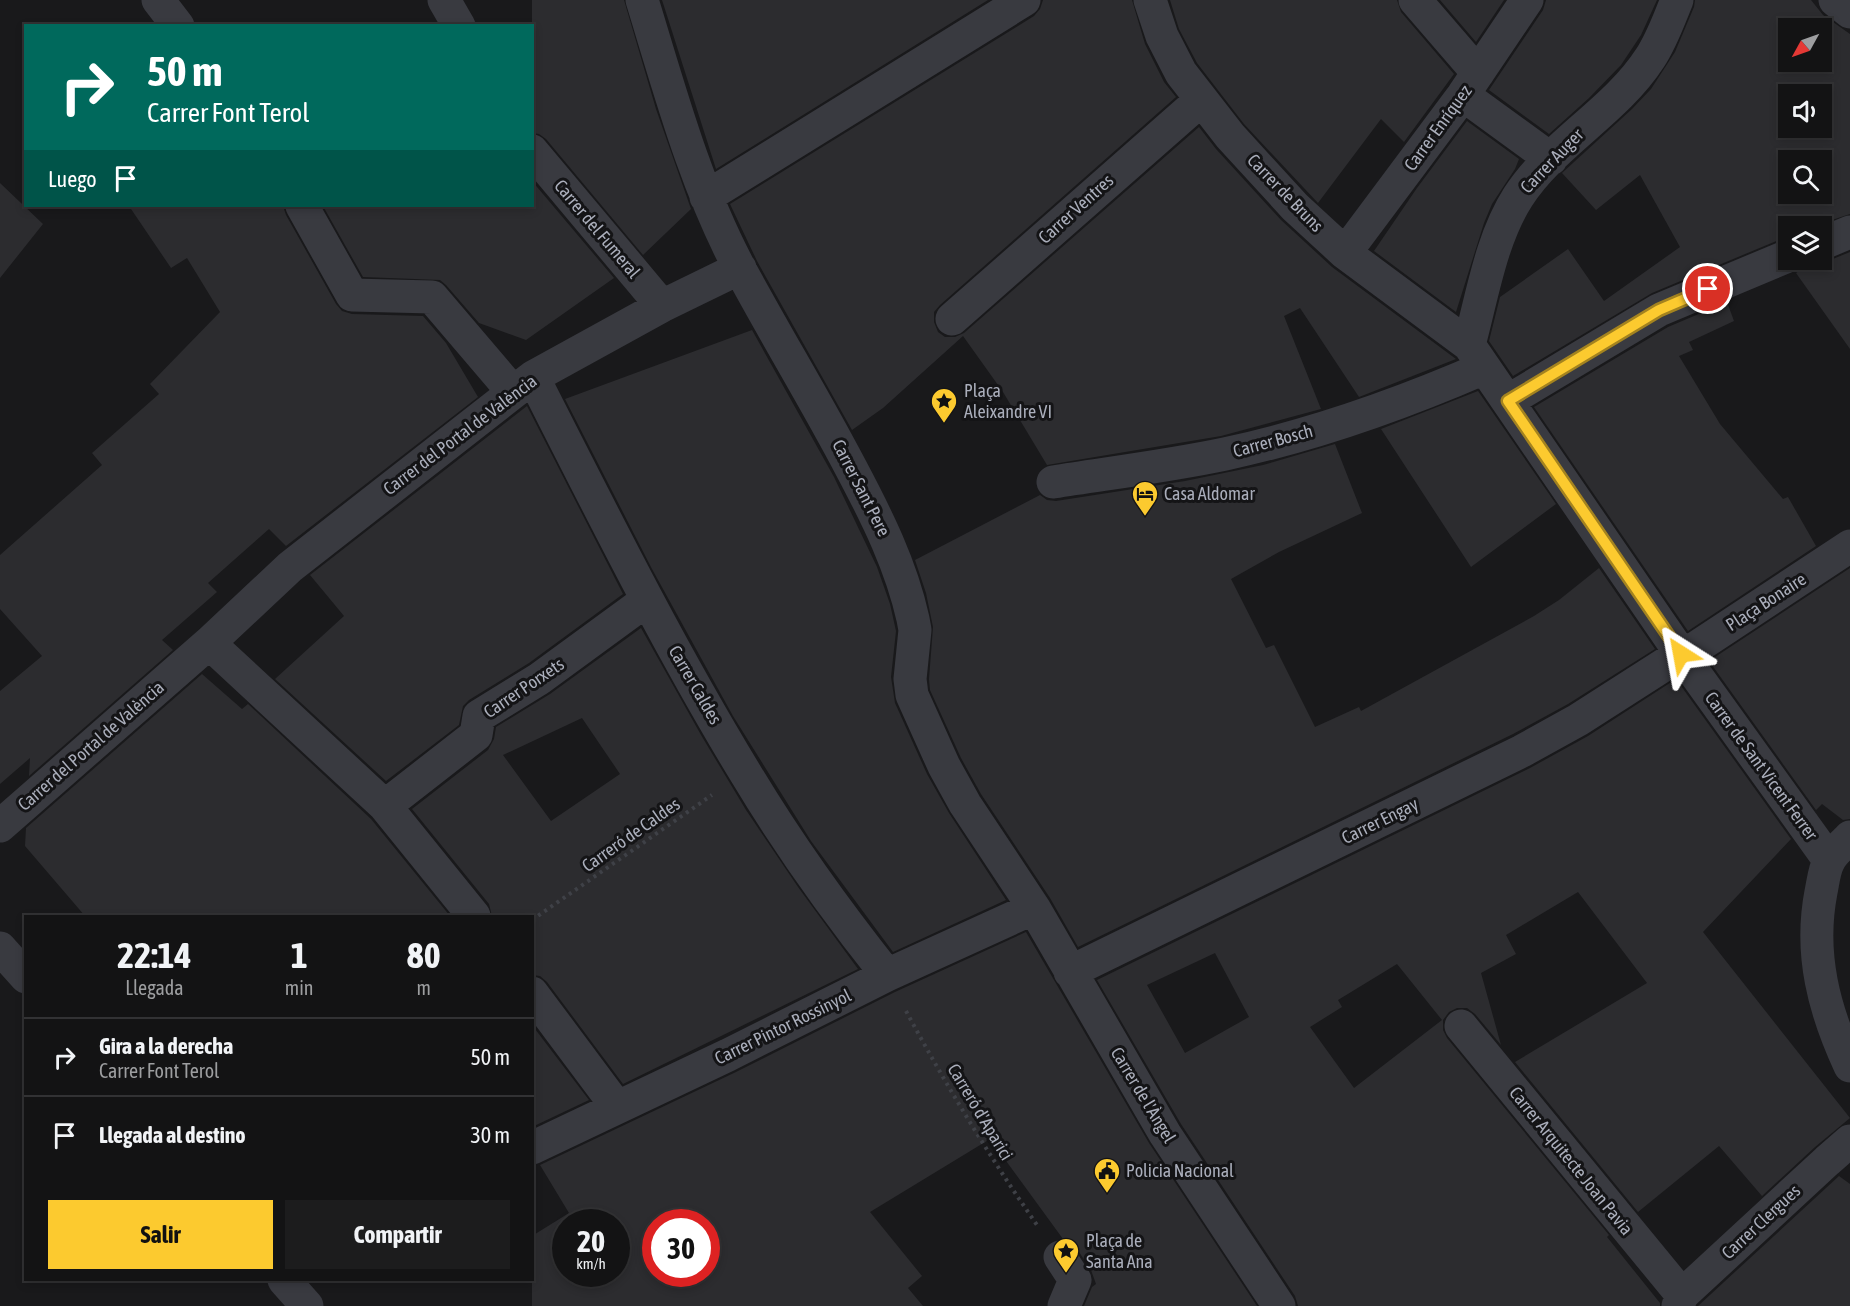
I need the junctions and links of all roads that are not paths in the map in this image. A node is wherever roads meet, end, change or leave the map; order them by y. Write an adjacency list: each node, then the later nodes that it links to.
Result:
1 (158, 0): 11 (street)
2 (444, 0): 12 (street)
3 (642, 0): 17 (street, Carrer Sant Pere)
4 (1024, 0): 17 (street)
5 (1150, 0): 14 (street, Carrer de Bruns)
6 (1415, 0): 13 (street)
7 (1527, 0): 13 (street, Carrer Enríquez)
8 (1677, 0): 16 (street, Carrer Auger)
9 (1835, 0): 10 (street)
10 (1850, 12)
11 (176, 24)
12 (458, 24)
13 (1470, 84): 16 (street); 21 (street, Carrer Enríquez)
14 (1201, 100): 21 (street, Carrer de Bruns); 25 (street, Carrer Ventres)
15 (534, 153): 24 (street, Carrer del Fumeral)
16 (1551, 159): 26 (street, Carrer Auger)
17 (706, 197): 23 (street, Carrer Sant Pere)
18 (303, 207): 27 (street, Carrer Caldes)
19 (1850, 232): 20 (street)
20 (1832, 239)
21 (1345, 253): 26 (street, Carrer de Bruns)
22 (1778, 260): 28 (street)
23 (740, 268): 24 (street, Carrer del Portal de València); 37 (street, Carrer Sant Pere)
24 (662, 306): 27 (street, Carrer del Portal de València)
25 (952, 319)
26 (1477, 356): 28 (street, Carrer de Sant Vicent Ferrer); 29 (street, Carrer Bosch)
27 (523, 385): 31 (street, Carrer Caldes); 32 (street, Carrer del Portal de València)
28 (1508, 401): 33 (street, Carrer de Sant Vicent Ferrer)
29 (1053, 482)
30 (1850, 546): 33 (street, Plaça Bonaire)
31 (647, 600): 34 (street, Carrer Porxets); 42 (street, Carrer Caldes)
32 (209, 643): 34 (street); 35 (street, Carrer del Portal de València)
33 (1681, 654): 36 (street, Carrer de Sant Vicent Ferrer); 40 (street, Carrer Engay)
34 (385, 806): 38 (street)
35 (0, 825)
36 (1839, 848): 45 (street)
37 (1034, 908): 40 (street, Carrer Sant Pere); 42 (street, Carrer Pintor Rossinyol)
38 (473, 915)
39 (0, 948): 41 (street)
40 (1070, 972): 54 (street, Carrer de l'Àngel)
41 (24, 975)
42 (887, 975): 46 (street, Carrer Pintor Rossinyol)
43 (534, 996): 46 (street)
44 (1461, 1026): 51 (street, Carrer Arquitecte Joan Pavia)
45 (1850, 1066)
46 (617, 1107): 48 (street, Carrer Pintor Rossinyol)
47 (1850, 1142): 51 (street, Carrer Clergues)
48 (534, 1147)
49 (1060, 1257): 53 (street)
50 (285, 1281): 52 (street)
51 (1680, 1301)
52 (307, 1306)
53 (1064, 1306)
54 (1279, 1306)

